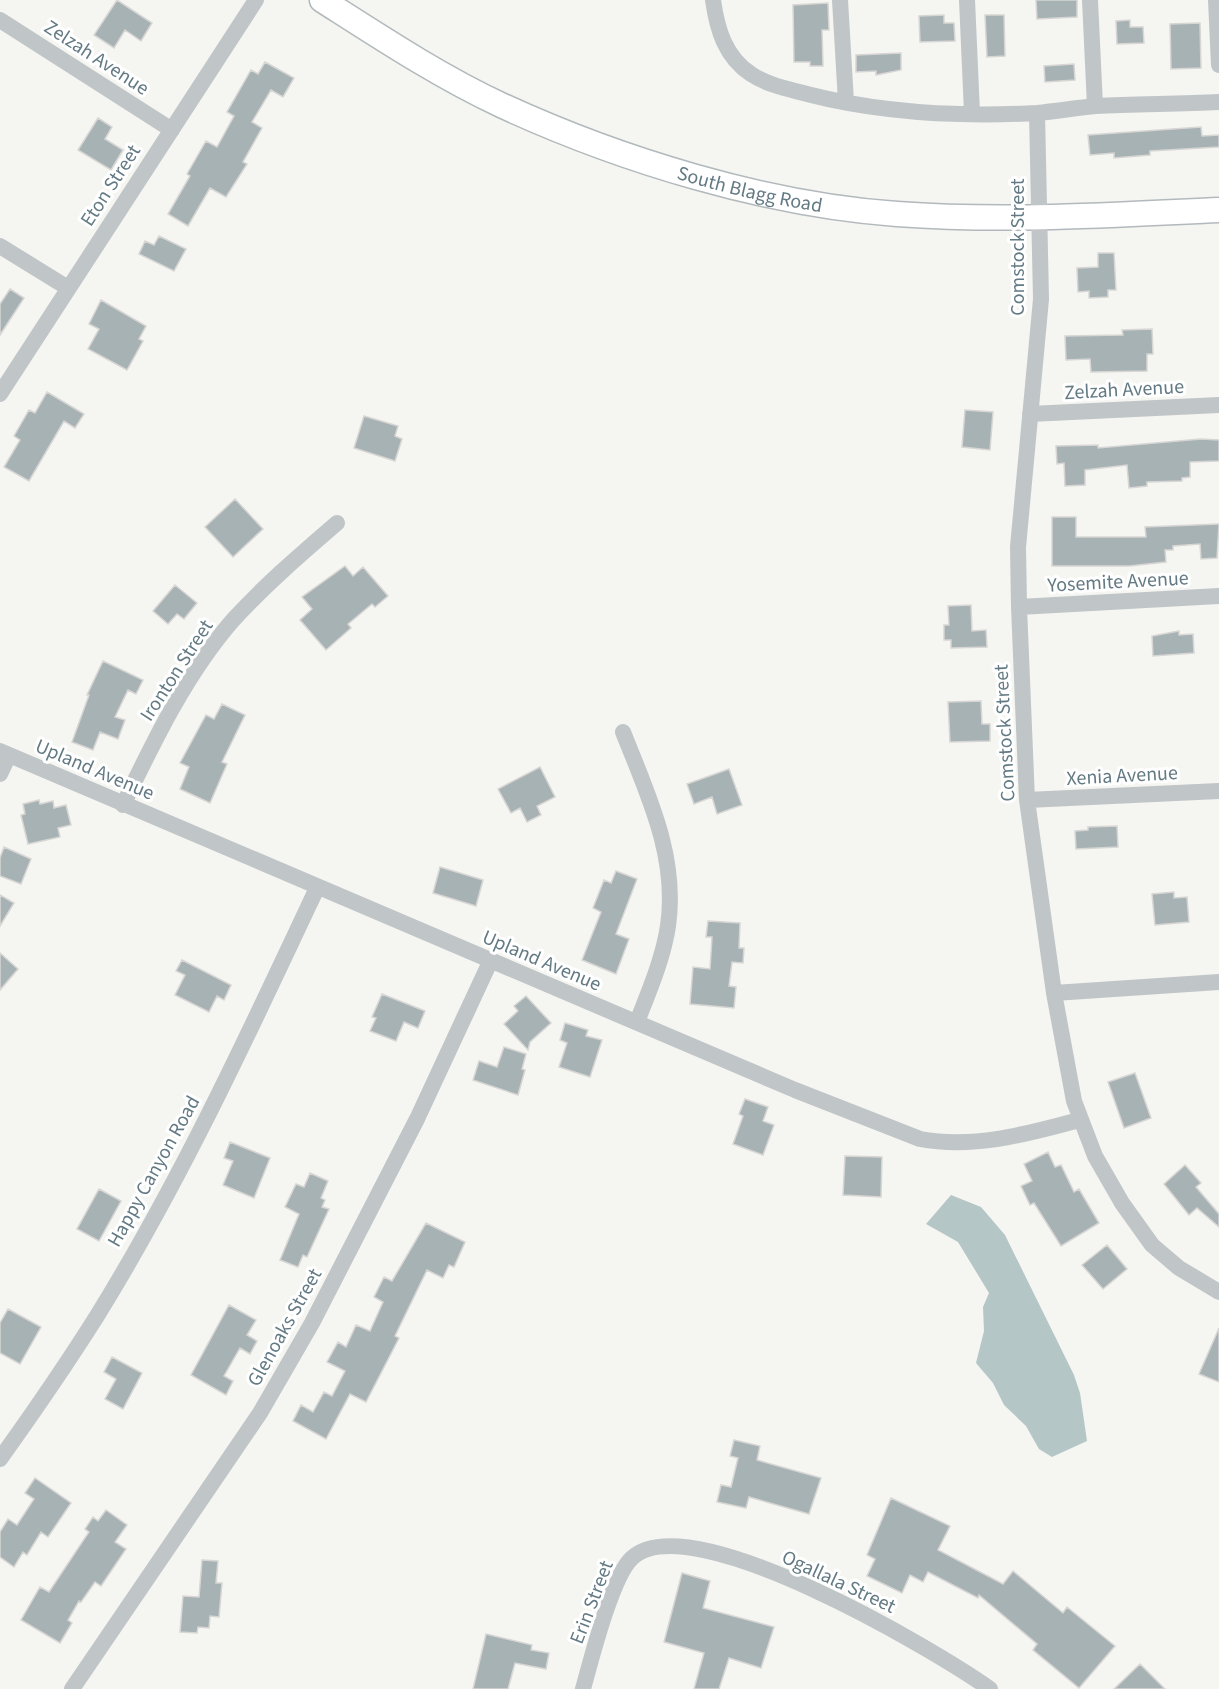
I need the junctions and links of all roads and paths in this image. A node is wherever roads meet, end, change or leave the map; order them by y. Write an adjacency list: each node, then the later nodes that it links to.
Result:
1 (256, 0): 15 (street, Eton Street)
2 (322, 0): 17 (main road, South Blagg Road)
3 (713, 0): 10 (street)
4 (840, 0): 10 (street)
5 (967, 0): 13 (street)
6 (1090, 0): 12 (street)
7 (1216, 0): 9 (street)
8 (0, 20): 15 (street, Zelzah Avenue)
9 (1219, 65)
10 (846, 102): 13 (street)
11 (1219, 102): 12 (street)
12 (1095, 106): 14 (street)
13 (972, 113): 14 (street)
14 (1037, 113): 17 (street, Comstock Street)
15 (172, 130): 19 (street, Eton Street)
16 (1219, 210): 17 (main road, South Blagg Road)
17 (1040, 219): 22 (street, Comstock Street)
18 (0, 246): 19 (street)
19 (68, 288): 20 (street, Eton Street)
20 (0, 394)
21 (1219, 405): 22 (street, Zelzah Avenue)
22 (1030, 414): 25 (street, Comstock Street)
23 (337, 523): 31 (street, Ironton Street)
24 (1219, 596): 25 (street, Yosemite Avenue)
25 (1019, 607): 30 (street, Comstock Street)
26 (623, 732): 36 (street)
27 (4, 753): 28 (street); 31 (street, Upland Avenue)
28 (0, 774)
29 (1219, 790): 30 (street, Xenia Avenue)
30 (1027, 801): 35 (street, Comstock Street)
31 (123, 805): 32 (street, Upland Avenue)
32 (316, 888): 33 (street, Upland Avenue); 39 (street, Happy Canyon Road)
33 (490, 962): 36 (street, Upland Avenue); 41 (street, Glenoaks Street)
34 (1219, 982): 35 (street)
35 (1054, 993): 37 (street, Comstock Street)
36 (637, 1022): 37 (street, Upland Avenue)
37 (1079, 1120): 38 (street, Comstock Street)
38 (1219, 1292)
39 (0, 1460)
40 (657, 1545): 42 (street, Erin Street); 43 (street, Ogallala Street)
41 (72, 1689)
42 (583, 1689)
43 (990, 1689)

